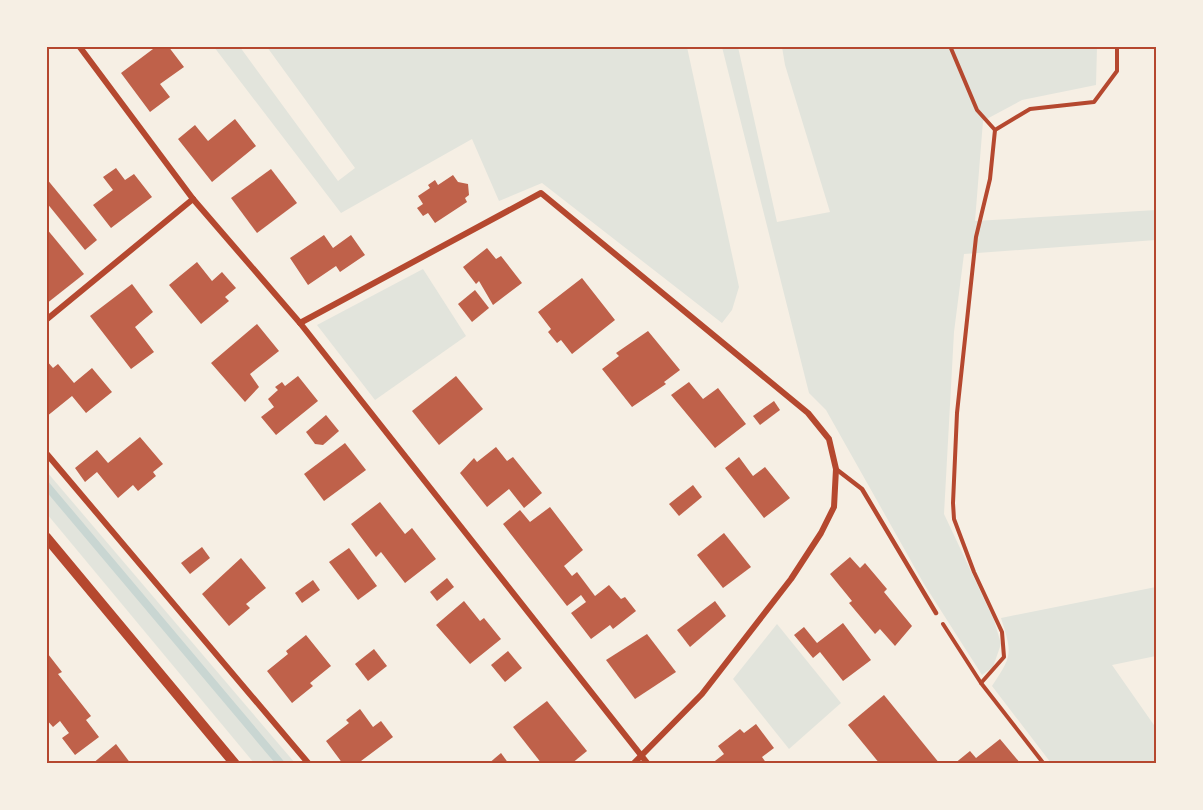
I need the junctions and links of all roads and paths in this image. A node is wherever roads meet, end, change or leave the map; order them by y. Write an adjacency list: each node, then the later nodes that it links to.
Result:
1 (79, 46): 5 (street)
2 (950, 46): 4 (path)
3 (1117, 46): 4 (path)
4 (995, 130): 12 (path)
5 (194, 199): 6 (street); 7 (street)
6 (46, 320)
7 (300, 323): 9 (street); 13 (street)
8 (46, 453): 15 (street)
9 (836, 469): 11 (lane); 13 (street)
10 (46, 537): 14 (street)
11 (936, 613): 12 (path)
12 (981, 683): 18 (path)
13 (642, 756): 16 (street); 17 (street)
14 (235, 764)
15 (309, 764)
16 (633, 764)
17 (648, 764)
18 (1044, 764)

